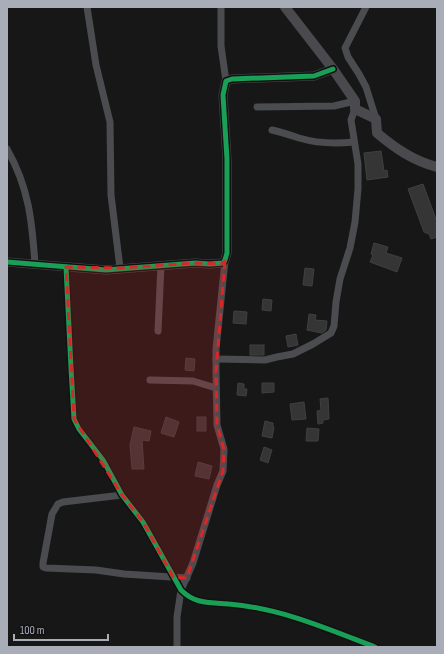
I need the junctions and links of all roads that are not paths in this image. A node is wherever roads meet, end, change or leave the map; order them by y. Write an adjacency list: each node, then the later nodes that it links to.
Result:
1 (87, 7): 19 (street)
2 (220, 7): 6 (street)
3 (285, 7): 5 (main road)
4 (366, 7): 9 (street)
5 (333, 69): 6 (street); 7 (main road)
6 (226, 81): 14 (street)
7 (355, 105): 8 (street); 9 (main road); 11 (street)
8 (257, 107)
9 (376, 119): 13 (main road)
10 (272, 130): 11 (street)
11 (354, 142): 21 (street)
12 (7, 149): 16 (street)
13 (437, 167)
14 (225, 261): 17 (street); 21 (street)
15 (7, 262): 16 (street)
16 (34, 264): 18 (street)
17 (161, 265): 19 (street); 20 (street)
18 (66, 267): 19 (street); 24 (street)
19 (120, 268)
20 (158, 331)
21 (216, 359): 23 (street)
22 (150, 380): 23 (street)
23 (216, 388): 26 (street)
24 (122, 495): 25 (street); 25 (street)
25 (173, 577): 26 (street); 27 (street)
26 (187, 578): 27 (street)
27 (181, 590): 28 (street); 29 (street)
28 (177, 647)
29 (375, 647)

